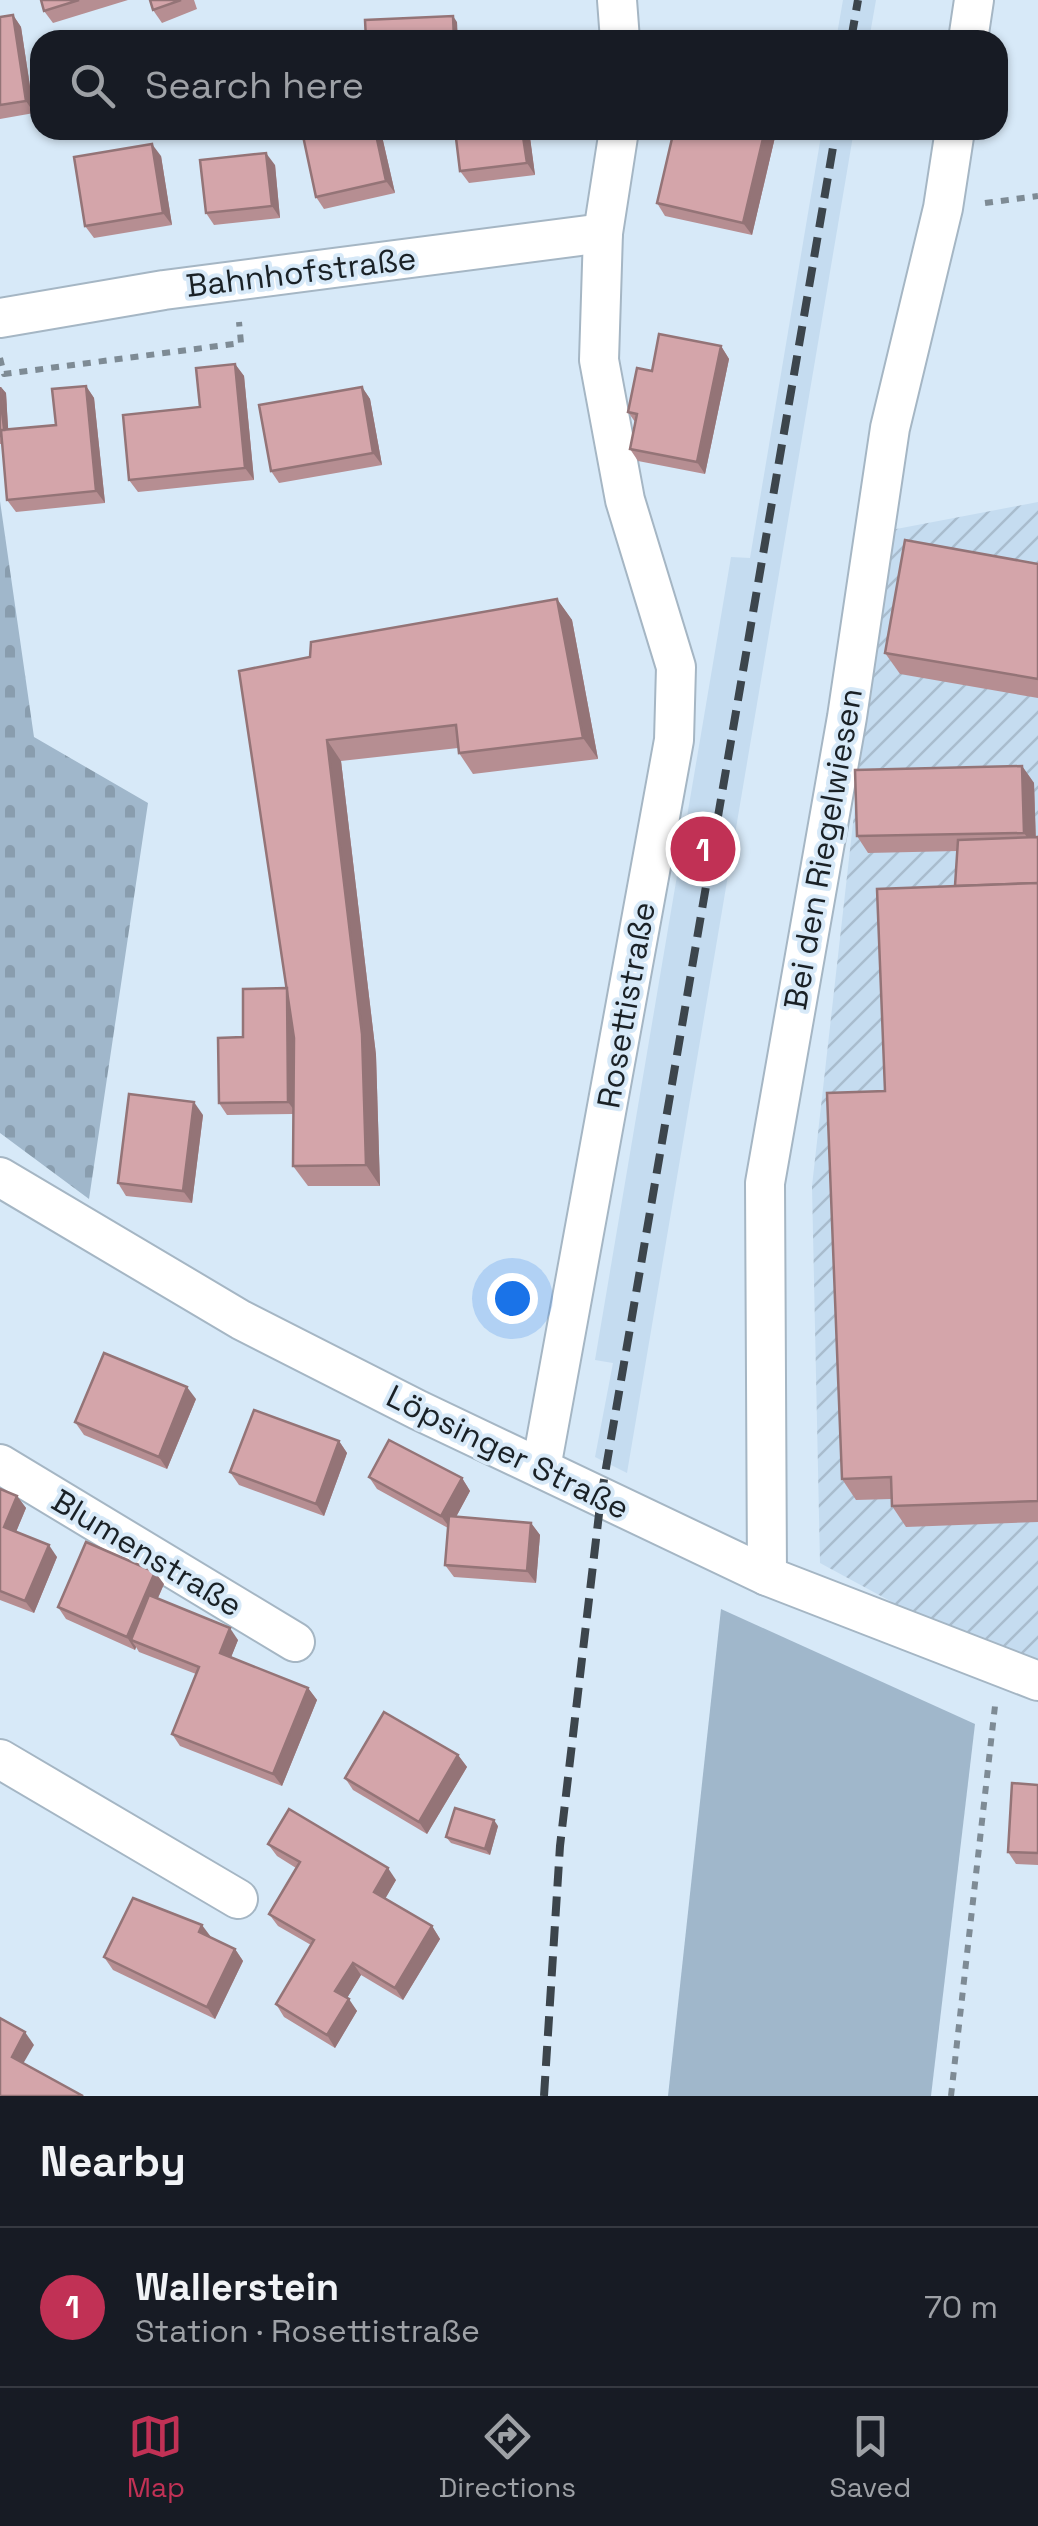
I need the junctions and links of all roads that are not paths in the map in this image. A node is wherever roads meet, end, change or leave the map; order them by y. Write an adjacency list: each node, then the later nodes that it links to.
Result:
1 (617, 0): 3 (street)
2 (974, 0): 4 (street)
3 (619, 30)
4 (970, 30)
5 (617, 140): 7 (street, Rosettistraße)
6 (953, 140): 12 (street, Bei den Riegelwiesen)
7 (604, 233): 8 (street, Bahnhofstraße); 11 (street, Rosettistraße)
8 (0, 318)
9 (0, 1177): 11 (street, Löpsinger Straße)
10 (0, 1464): 13 (street, Blumenstraße)
11 (540, 1468): 12 (street, Löpsinger Straße)
12 (767, 1576): 14 (street, Löpsinger Straße)
13 (294, 1642)
14 (1038, 1681)
15 (0, 1759): 16 (street)
16 (238, 1899)

